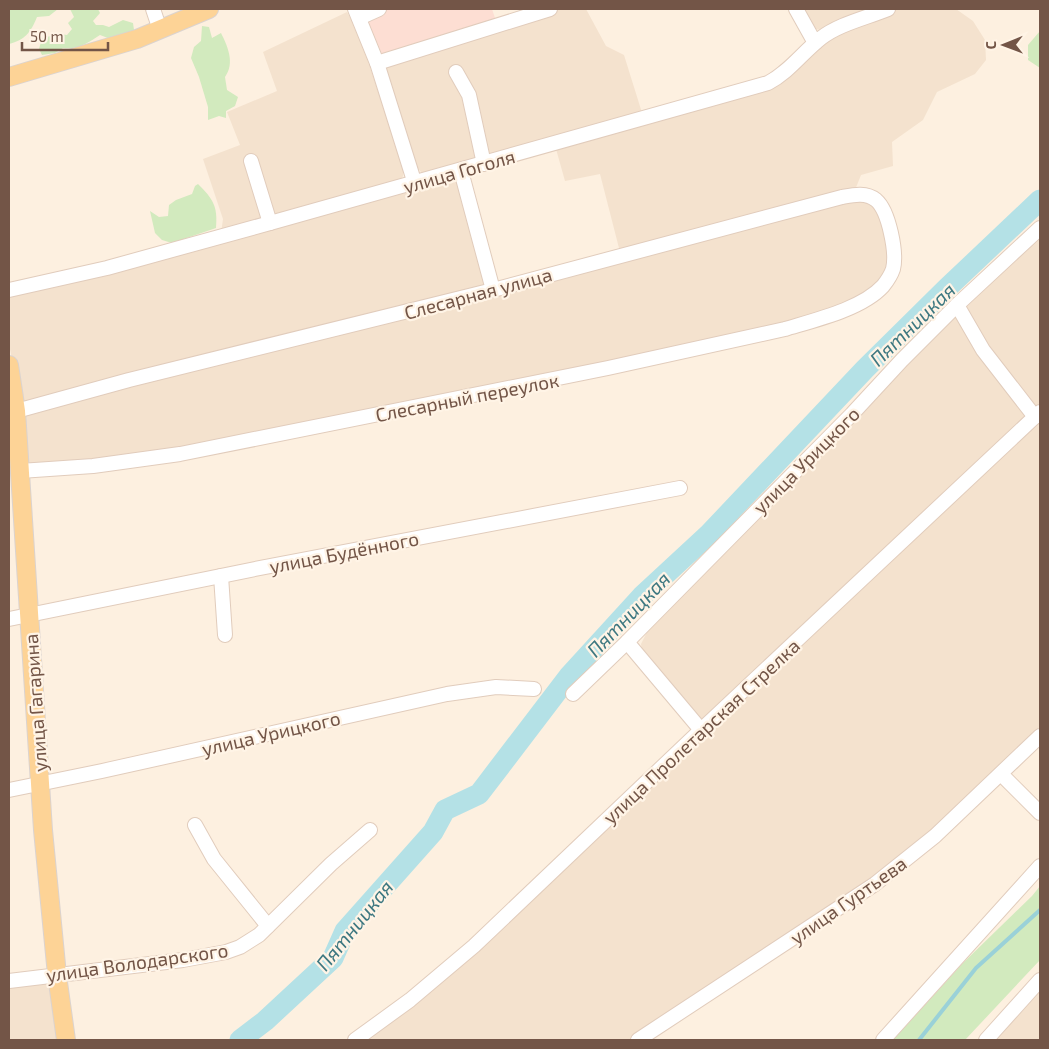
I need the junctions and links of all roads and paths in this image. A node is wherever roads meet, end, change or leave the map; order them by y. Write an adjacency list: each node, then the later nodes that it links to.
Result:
1 (153, 9): 8 (street)
2 (209, 9): 8 (main road)
3 (379, 9): 7 (street)
4 (550, 9): 10 (street)
5 (796, 9): 9 (street)
6 (888, 9): 9 (street, улица Гоголя)
7 (357, 13): 10 (street)
8 (160, 30): 12 (main road)
9 (815, 43): 14 (street, улица Гоголя)
10 (377, 63): 16 (street)
11 (456, 72): 14 (street)
12 (9, 78)
13 (251, 162): 17 (street)
14 (484, 164): 15 (street, улица Гоголя)
15 (461, 171): 16 (street, улица Гоголя); 21 (street)
16 (415, 184): 17 (street, улица Гоголя)
17 (270, 223): 20 (street, улица Гоголя)
18 (1040, 228): 22 (street, улица Урицкого)
19 (893, 268): 21 (street, Слесарная улица); 26 (street, Слесарный переулок)
20 (9, 290)
21 (493, 290): 24 (street, Слесарная улица)
22 (957, 305): 25 (street); 32 (street, улица Урицкого)
23 (9, 365): 24 (main road, улица Гагарина)
24 (12, 412): 26 (main road, улица Гагарина)
25 (1038, 415): 35 (street, улица Пролетарская Стрелка)
26 (20, 471): 29 (main road, улица Гагарина)
27 (680, 488): 28 (street, улица Будённого)
28 (221, 576): 29 (street, улица Будённого); 31 (street)
29 (29, 615): 30 (street, улица Будённого); 38 (main road, улица Гагарина)
30 (9, 619)
31 (225, 635)
32 (627, 642): 34 (street, улица Урицкого); 35 (street)
33 (534, 688): 38 (street, улица Урицкого)
34 (573, 694)
35 (701, 730): 49 (street, улица Пролетарская Стрелка)
36 (1040, 736): 37 (street, улица Гуртьева)
37 (1001, 774): 40 (street); 50 (street, улица Гуртьева)
38 (40, 783): 39 (street, улица Урицкого); 45 (main road, улица Гагарина)
39 (9, 790)
40 (1040, 813)
41 (195, 825): 44 (street)
42 (370, 830): 44 (street, улица Володарского)
43 (1040, 866): 51 (street)
44 (268, 926): 45 (street, улица Володарского)
45 (57, 974): 47 (street, улица Володарского); 48 (main road, улица Гагарина)
46 (1040, 980): 52 (street)
47 (9, 981)
48 (66, 1040)
49 (354, 1040)
50 (638, 1040)
51 (883, 1040)
52 (986, 1040)

